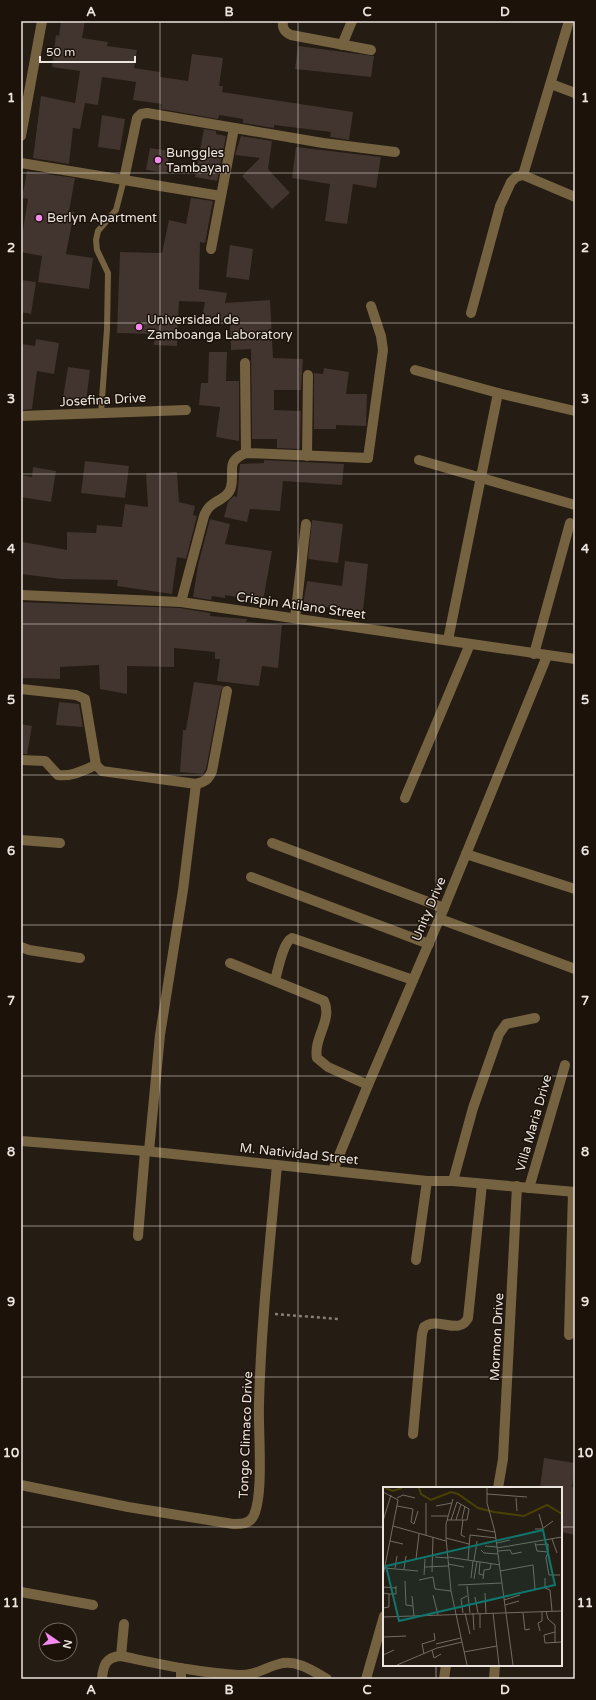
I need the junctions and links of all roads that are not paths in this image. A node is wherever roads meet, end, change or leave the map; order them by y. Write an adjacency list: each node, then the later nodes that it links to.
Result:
1 (42, 21): 10 (street)
2 (283, 21): 5 (street)
3 (352, 21): 5 (street)
4 (569, 21): 7 (street)
5 (342, 45): 6 (street)
6 (371, 50)
7 (551, 84): 8 (street); 13 (street)
8 (575, 93)
9 (234, 128): 11 (street); 14 (street); 15 (street)
10 (21, 136)
11 (395, 152)
12 (21, 163): 14 (street)
13 (523, 175): 16 (street); 19 (street)
14 (124, 179): 15 (street); 26 (lane)
15 (221, 196): 17 (street)
16 (575, 197)
17 (211, 249)
18 (371, 306): 29 (street)
19 (471, 312)
20 (245, 363): 28 (street)
21 (415, 370): 23 (street)
22 (308, 375): 29 (street)
23 (498, 393): 25 (street); 31 (street)
24 (186, 410): 26 (street, Josefina Drive)
25 (575, 411)
26 (101, 413): 27 (street, Josefina Drive)
27 (21, 416)
28 (246, 453): 29 (street); 36 (street)
29 (307, 456)
30 (419, 460): 31 (street)
31 (481, 478): 32 (street); 38 (street)
32 (575, 505)
33 (570, 523): 40 (street)
34 (306, 524): 37 (street)
35 (21, 595): 36 (street, Crispin Atilano Street)
36 (181, 602): 37 (street, Crispin Atilano Street)
37 (295, 618): 38 (street, Crispin Atilano Street)
38 (448, 640): 39 (street, Crispin Atilano Street)
39 (470, 644): 40 (street, Crispin Atilano Street); 48 (street)
40 (534, 654): 41 (street, Crispin Atilano Street)
41 (547, 656): 42 (street, Crispin Atilano Street); 52 (street, Unity Drive)
42 (575, 660)
43 (21, 689): 46 (street)
44 (227, 691): 47 (street)
45 (21, 760): 46 (street)
46 (96, 765): 47 (street)
47 (196, 784): 68 (street)
48 (405, 798)
49 (21, 840): 50 (street)
50 (60, 843)
51 (272, 843): 55 (street)
52 (466, 854): 54 (street); 55 (street, Unity Drive)
53 (251, 877): 57 (street)
54 (575, 889)
55 (444, 908): 56 (street, Unity Drive)
56 (440, 918): 57 (street, Unity Drive); 61 (street)
57 (429, 944): 63 (street, Unity Drive)
58 (21, 947): 59 (street)
59 (80, 958)
60 (230, 963): 62 (street)
61 (575, 969)
62 (275, 980): 63 (street); 66 (street)
63 (413, 980): 66 (street, Unity Drive)
64 (535, 1018): 72 (street)
65 (565, 1065): 75 (street, Villa Maria Drive)
66 (368, 1085): 70 (street, Unity Drive)
67 (21, 1141): 68 (street, M. Natividad Street)
68 (147, 1151): 69 (street, M. Natividad Street); 77 (street)
69 (277, 1165): 70 (street, M. Natividad Street); 81 (street, Tongo Climaco Drive)
70 (333, 1170): 71 (street, M. Natividad Street)
71 (427, 1181): 72 (street, M. Natividad Street); 78 (street)
72 (454, 1181): 73 (street, M. Natividad Street)
73 (482, 1184): 74 (street, M. Natividad Street); 80 (street)
74 (517, 1186): 75 (street, M. Natividad Street); 82 (street, Mormon Drive)
75 (529, 1188): 76 (street, M. Natividad Street)
76 (574, 1192): 79 (street)
77 (138, 1236)
78 (416, 1260)
79 (569, 1335)
80 (413, 1434)
81 (21, 1485)
82 (498, 1487)
83 (21, 1592): 84 (street)
84 (92, 1605)
85 (383, 1620): 94 (street)
86 (124, 1624): 87 (street)
87 (121, 1656): 90 (street); 91 (street)
88 (446, 1666): 95 (street)
89 (495, 1666): 96 (street)
90 (182, 1668): 92 (street); 93 (street)
91 (102, 1679)
92 (181, 1679)
93 (327, 1679)
94 (366, 1679)
95 (444, 1679)
96 (494, 1679)

